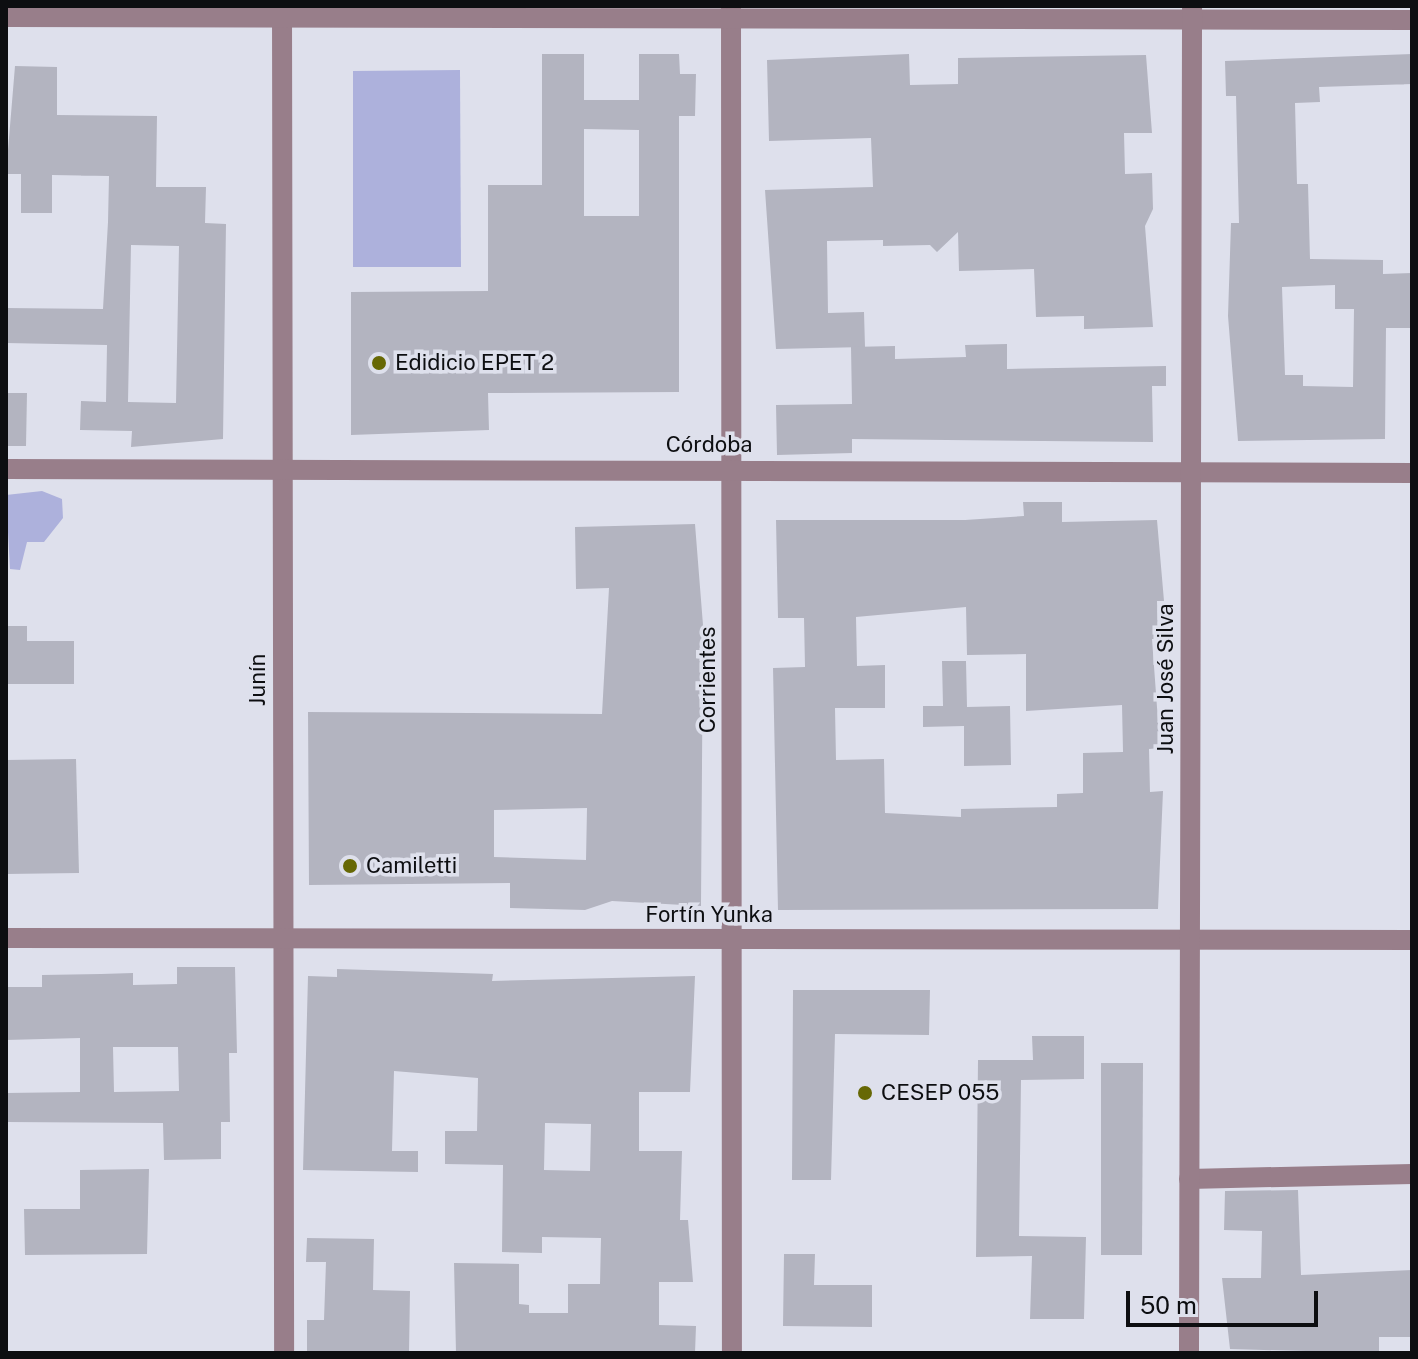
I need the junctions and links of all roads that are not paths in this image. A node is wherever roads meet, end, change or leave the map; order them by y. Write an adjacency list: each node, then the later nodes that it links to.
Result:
1 (731, 12): 2 (street); 3 (street); 7 (street, Corrientes)
2 (1192, 13): 5 (street); 9 (street, Juan José Silva)
3 (282, 14): 4 (street); 8 (street, Junín)
4 (6, 17)
5 (1412, 20)
6 (6, 469): 8 (street, Córdoba)
7 (731, 469): 8 (street, Córdoba); 9 (street, Córdoba); 13 (street, Corrientes)
8 (281, 471): 12 (street, Junín)
9 (1191, 472): 10 (street, Córdoba); 15 (street, Juan José Silva)
10 (1412, 473)
11 (6, 938): 12 (street, Fortín Yunka)
12 (283, 938): 13 (street, Fortín Yunka); 18 (street, Junín)
13 (734, 939): 15 (street, Fortín Yunka); 19 (street, Corrientes)
14 (1412, 940): 15 (street, Fortín Yunka)
15 (1190, 941): 17 (street, Juan José Silva)
16 (1412, 1174): 17 (street)
17 (1189, 1179): 20 (street, Juan José Silva)
18 (284, 1353)
19 (732, 1353)
20 (1189, 1353)

